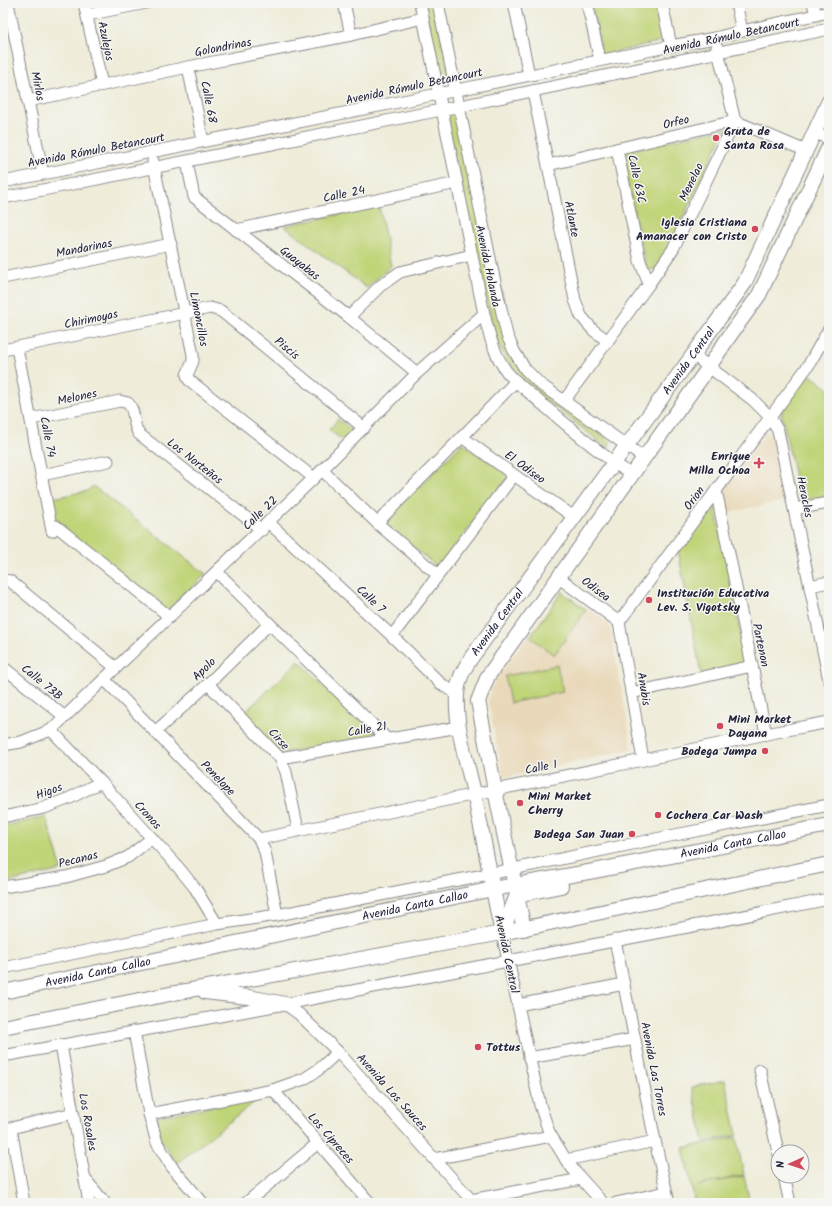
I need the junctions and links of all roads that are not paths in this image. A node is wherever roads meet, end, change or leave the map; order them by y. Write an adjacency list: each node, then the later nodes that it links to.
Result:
1 (8, 3): 29 (street, Mirlos)
2 (84, 3): 13 (street, Azulejos)
3 (146, 3): 13 (street)
4 (344, 3): 18 (street)
5 (420, 3): 15 (street, Avenida Holanda)
6 (438, 3): 26 (street, Avenida Holanda)
7 (514, 3): 24 (street)
8 (587, 3): 22 (street)
9 (662, 3): 20 (street)
10 (736, 3): 17 (street)
11 (813, 3): 14 (street)
12 (829, 12): 14 (street, Avenida Rómulo Betancourt)
13 (87, 15): 25 (street, Azulejos)
14 (816, 15): 17 (street, Avenida Rómulo Betancourt)
15 (423, 18): 18 (street, Golondrinas); 28 (street, Avenida Holanda)
16 (829, 29): 21 (street, Avenida Rómulo Betancourt)
17 (742, 30): 19 (street, Avenida Rómulo Betancourt)
18 (351, 35): 23 (street, Golondrinas)
19 (715, 38): 20 (street, Avenida Rómulo Betancourt); 21 (street)
20 (671, 46): 22 (street, Avenida Rómulo Betancourt)
21 (718, 52): 27 (street, Avenida Rómulo Betancourt); 33 (street)
22 (600, 60): 24 (street, Avenida Rómulo Betancourt)
23 (188, 67): 25 (street, Golondrinas); 36 (street, Calle 68)
24 (529, 75): 26 (street, Avenida Rómulo Betancourt)
25 (102, 85): 29 (street, Golondrinas)
26 (455, 90): 28 (street, Avenida Rómulo Betancourt); 31 (street, Avenida Holanda)
27 (533, 91): 31 (street, Avenida Rómulo Betancourt); 42 (street, Atlante)
28 (438, 94): 32 (street, Avenida Holanda); 36 (street, Avenida Rómulo Betancourt)
29 (28, 101): 44 (street, Mirlos)
30 (829, 101): 34 (main road, Avenida Central)
31 (459, 106): 32 (street, Avenida Rómulo Betancourt); 64 (street, Avenida Holanda)
32 (442, 110): 41 (street, Avenida Rómulo Betancourt); 46 (street, Avenida Holanda)
33 (735, 122): 38 (street, Orfeo); 39 (street); 52 (street, Menelao)
34 (814, 132): 35 (street); 39 (main road, Avenida Central)
35 (829, 139)
36 (203, 142): 40 (street, Avenida Rómulo Betancourt)
37 (829, 147): 61 (main road, Avenida Central)
38 (617, 149): 42 (street, Orfeo); 52 (street, Calle 63C)
39 (806, 151): 60 (main road, Avenida Central)
40 (151, 153): 43 (street, Limoncillos); 44 (street, Avenida Rómulo Betancourt)
41 (187, 162): 43 (street, Avenida Rómulo Betancourt); 48 (street, Guayabas)
42 (548, 166): 57 (street, Atlante)
43 (155, 168): 47 (street, Avenida Rómulo Betancourt); 49 (street, Limoncillos)
44 (43, 174): 45 (street, Avenida Rómulo Betancourt)
45 (3, 182)
46 (457, 183): 48 (street, Calle 24); 50 (street, Avenida Holanda)
47 (3, 198)
48 (236, 230): 55 (street, Guayabas)
49 (171, 244): 51 (street, Mandarinas); 53 (street, Limoncillos)
50 (472, 255): 54 (street, Avenida Holanda); 55 (street)
51 (3, 278)
52 (649, 284): 57 (street, Menelao)
53 (185, 313): 58 (street, Chirimoyas); 68 (street, Piscis); 74 (street, Limoncillos)
54 (484, 314): 62 (street, Calle 22); 63 (street, Avenida Holanda)
55 (349, 318): 62 (street, Guayabas)
56 (829, 329): 66 (street, Orion)
57 (608, 341): 64 (street, Menelao)
58 (17, 348): 59 (street, Chirimoyas); 67 (street, Calle 74)
59 (3, 350)
60 (693, 355): 61 (street, Heracles); 70 (main road, Avenida Central)
61 (709, 367): 66 (street, Heracles); 71 (main road, Avenida Central)
62 (417, 373): 68 (street, Calle 22)
63 (516, 381): 69 (street); 73 (street, Avenida Holanda)
64 (564, 401): 70 (street, Avenida Holanda)
65 (128, 403): 67 (street, Melones); 83 (street, Los Norteños)
66 (770, 417): 78 (street, Orion); 80 (street, Heracles)
67 (31, 419): 75 (street, Calle 74)
68 (364, 428): 74 (street, Calle 22)
69 (462, 437): 76 (street, El Odiseo); 82 (street)
70 (626, 446): 71 (street, Avenida Holanda); 73 (main road, Avenida Central)
71 (644, 458): 77 (main road, Avenida Central)
72 (108, 461): 75 (street)
73 (614, 463): 77 (street, Avenida Holanda); 81 (main road, Avenida Central)
74 (318, 474): 82 (street); 83 (street, Calle 22)
75 (42, 475): 90 (street, Calle 74)
76 (514, 475): 81 (street, El Odiseo); 85 (street)
77 (632, 475): 86 (main road, Avenida Central)
78 (716, 490): 91 (street, Orion); 94 (street, Partenon)
79 (829, 502): 80 (street)
80 (794, 509): 89 (street, Heracles)
81 (574, 517): 101 (main road, Avenida Central)
82 (377, 523): 85 (street)
83 (265, 526): 84 (street, Calle 22); 93 (street, Calle 7)
84 (217, 572): 90 (street, Calle 22); 92 (street)
85 (438, 575): 93 (street)
86 (558, 577): 91 (street, Odisea); 113 (main road, Avenida Central)
87 (3, 580): 96 (street)
88 (829, 582): 89 (street)
89 (810, 586): 98 (street, Heracles)
90 (170, 617): 96 (street, Calle 22)
91 (619, 622): 100 (street, Anubis)
92 (269, 624): 99 (street, Apolo); 108 (street)
93 (392, 636): 101 (street, Calle 7)
94 (752, 666): 100 (street); 107 (street, Partenon)
95 (3, 667): 102 (street, Calle 73B)
96 (116, 668): 97 (street, Calle 22)
97 (104, 679): 102 (street, Calle 22); 106 (street, Penelope)
98 (829, 680)
99 (208, 684): 106 (street, Apolo); 110 (street, Cirse)
100 (631, 693): 111 (street, Anubis)
101 (457, 694): 104 (main road, Avenida Central)
102 (65, 717): 105 (street, Calle 22)
103 (829, 722): 107 (street, Calle 1)
104 (459, 727): 108 (street, Calle 21); 114 (main road, Avenida Central)
105 (51, 730): 109 (street); 112 (street, Cronos)
106 (155, 732): 120 (street, Penelope)
107 (766, 734): 111 (street, Calle 1)
108 (387, 739): 110 (street, Calle 21)
109 (3, 745)
110 (280, 758): 118 (street, Cirse)
111 (643, 760): 113 (street, Calle 1)
112 (101, 782): 116 (street, Higos); 119 (street, Cronos)
113 (495, 790): 114 (street, Calle 1); 122 (main road, Avenida Central)
114 (474, 794): 118 (street, Calle 1); 123 (main road, Avenida Central)
115 (829, 805): 122 (street, Avenida Canta Callao)
116 (3, 817)
117 (829, 825): 126 (main road, Avenida Canta Callao)
118 (298, 830): 120 (street, Calle 1)
119 (152, 838): 124 (street, Pecanas); 129 (street, Cronos)
120 (259, 839): 128 (street, Penelope)
121 (829, 864): 130 (main road)
122 (511, 869): 123 (street, Avenida Canta Callao); 126 (main road, Avenida Central)
123 (490, 874): 125 (main road, Avenida Central); 128 (street, Avenida Canta Callao)
124 (3, 887)
125 (493, 889): 126 (main road, Avenida Canta Callao); 131 (main road, Avenida Central); 137 (main road, Avenida Canta Callao)
126 (516, 890): 130 (main road, Avenida Central); 131 (main road)
127 (829, 899): 132 (street)
128 (276, 915): 129 (street, Avenida Canta Callao)
129 (217, 924): 134 (street, Avenida Canta Callao)
130 (524, 929): 131 (main road)
131 (502, 934): 133 (street, Avenida Central); 136 (main road)
132 (614, 940): 133 (street); 135 (street, Avenida Las Torres)
133 (508, 960): 138 (street); 139 (street, Avenida Central)
134 (3, 968)
135 (624, 984): 139 (street); 142 (street, Avenida Las Torres)
136 (185, 991): 138 (main road); 140 (main road)
137 (3, 992)
138 (285, 1004): 141 (street); 144 (street, Avenida Los Sauces)
139 (518, 1005): 146 (street, Avenida Central)
140 (3, 1027)
141 (134, 1031): 143 (street); 150 (street)
142 (635, 1039): 146 (street); 153 (street, Avenida Las Torres)
143 (61, 1045): 145 (street); 149 (street, Los Rosales)
144 (338, 1052): 148 (street); 156 (street, Avenida Los Sauces)
145 (3, 1056)
146 (529, 1058): 152 (street, Avenida Central)
147 (760, 1070): 155 (street)
148 (273, 1090): 150 (street); 154 (street, Los Cipreces)
149 (73, 1113): 151 (street); 158 (street, Los Rosales)
150 (149, 1114): 167 (street)
151 (7, 1129): 164 (street)
152 (551, 1136): 156 (street); 157 (street, Avenida Central)
153 (655, 1141): 157 (street); 161 (street, Avenida Las Torres)
154 (318, 1143): 163 (street, Los Cipreces); 168 (street)
155 (776, 1144)
156 (434, 1158): 162 (street, Avenida Los Sauces)
157 (566, 1160): 159 (street, Avenida Central)
158 (85, 1178): 165 (street, Los Rosales); 166 (street)
159 (581, 1179): 162 (street); 169 (street, Avenida Central)
160 (786, 1184): 171 (street)
161 (668, 1198): 170 (street)
162 (473, 1201)
163 (366, 1202)
164 (24, 1203)
165 (89, 1203)
166 (105, 1203)
167 (203, 1203)
168 (246, 1203)
169 (603, 1203)
170 (616, 1203)
171 (790, 1203)

